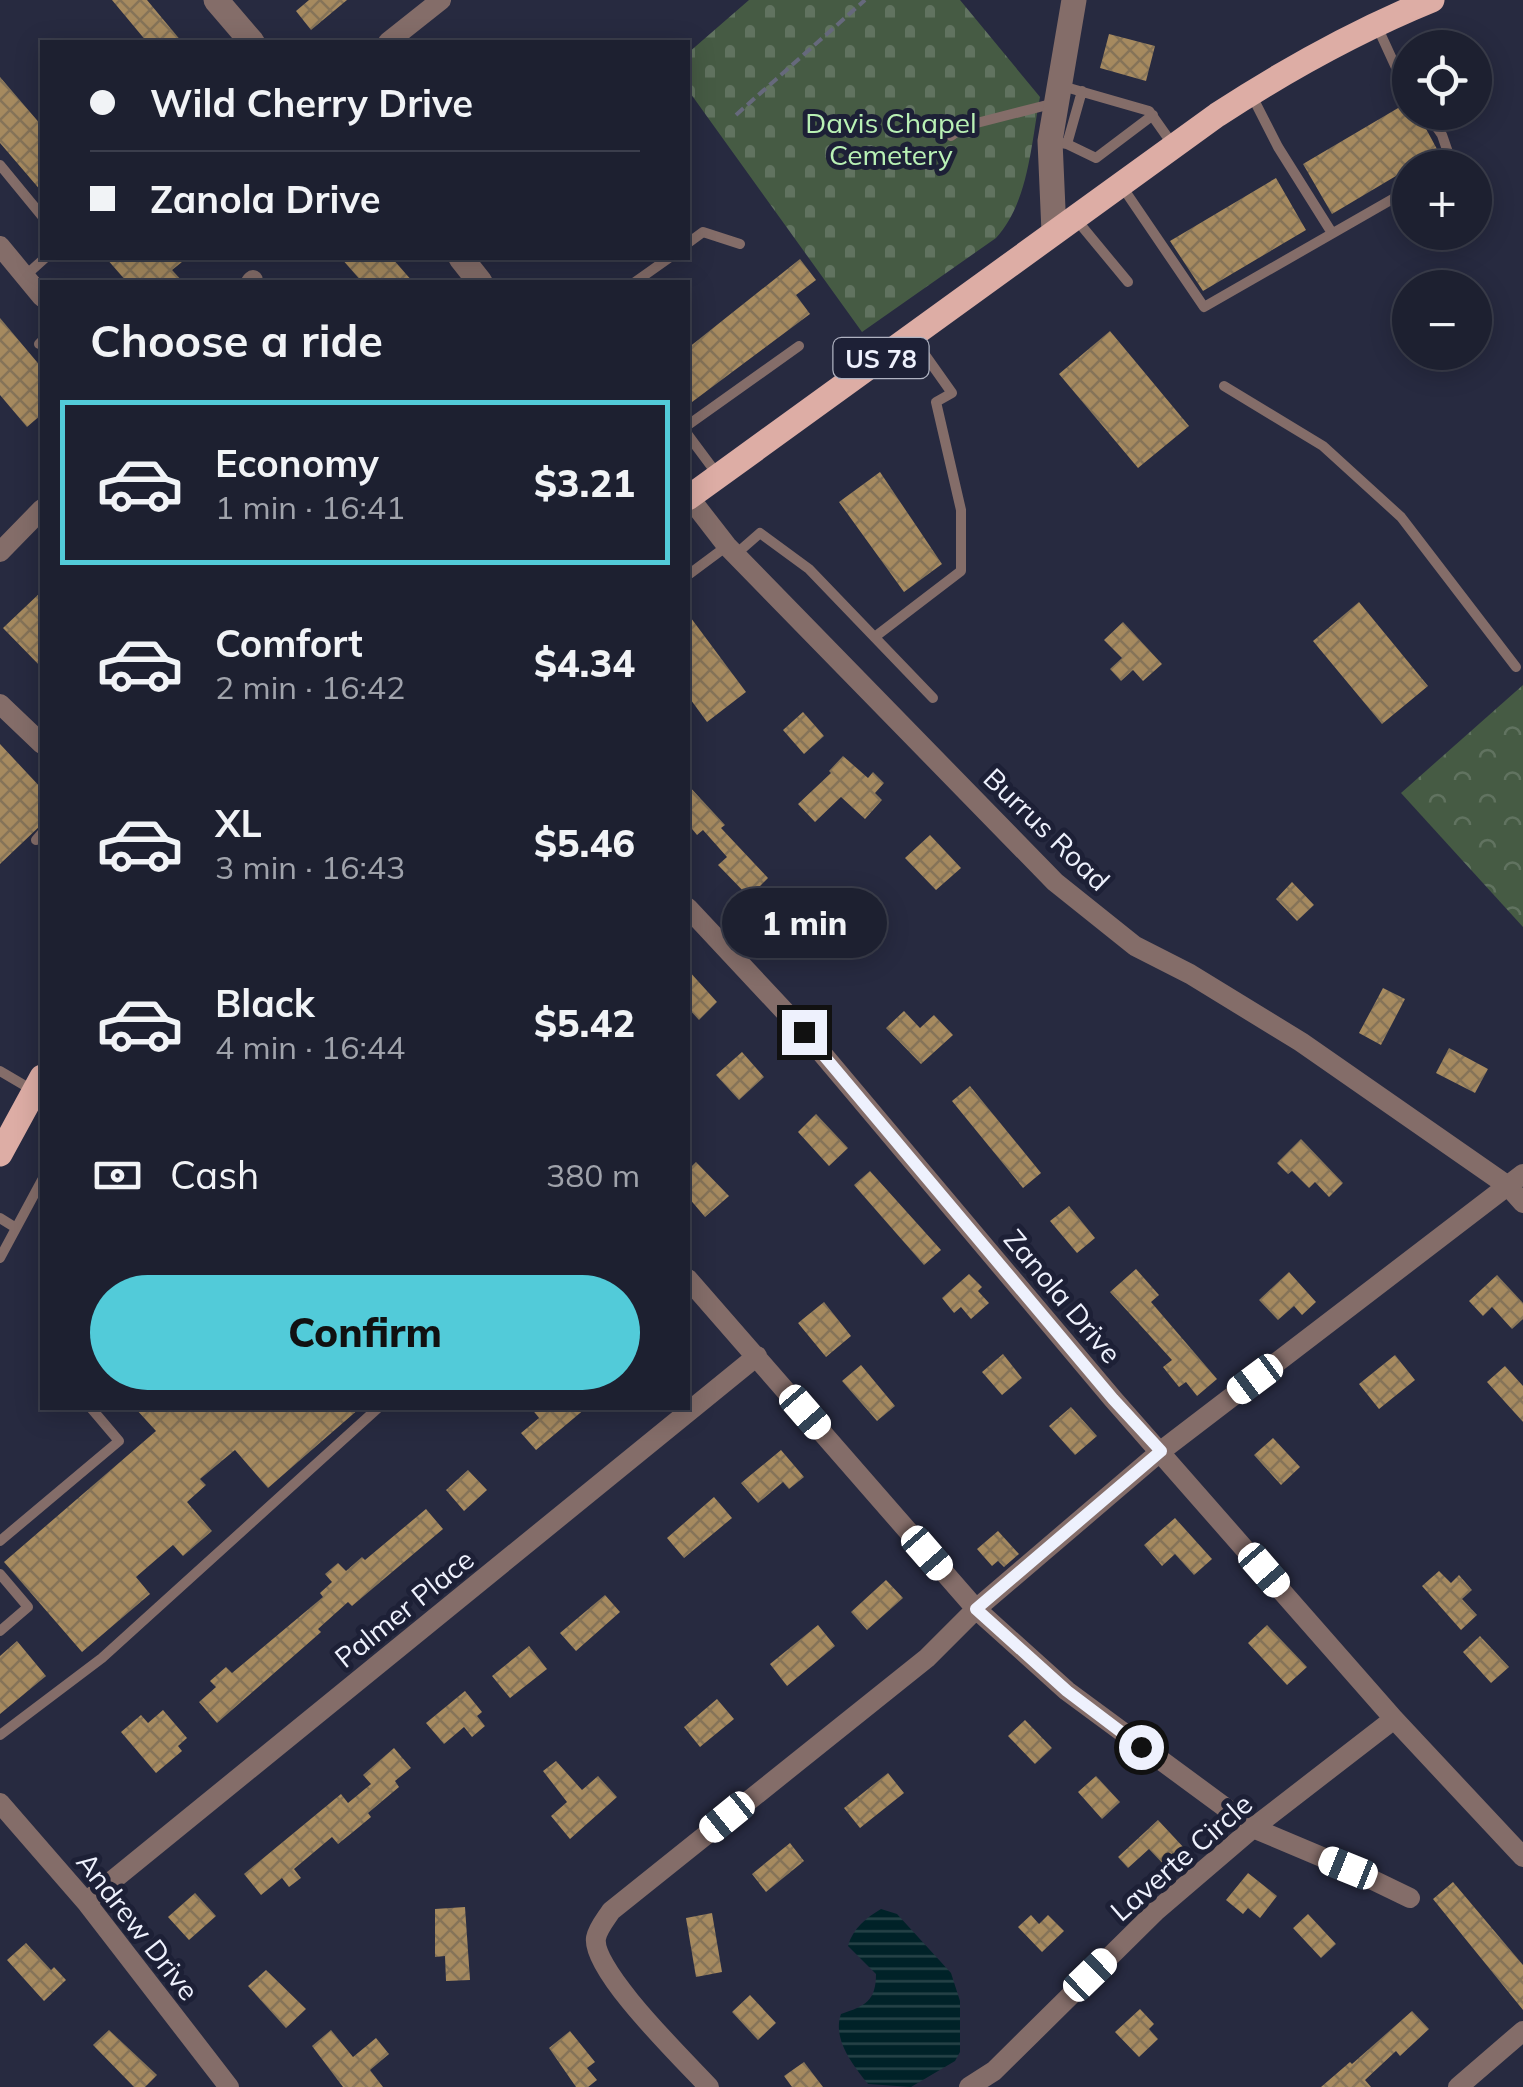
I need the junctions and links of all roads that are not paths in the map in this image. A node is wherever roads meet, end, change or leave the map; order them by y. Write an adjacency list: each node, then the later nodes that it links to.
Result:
1 (216, 0): 6 (street)
2 (440, 0): 7 (street)
3 (1432, 0): 5 (main road, US 78)
4 (1068, 6): 9 (street)
5 (1376, 23): 8 (lane); 10 (main road, US 78)
6 (250, 40)
7 (390, 40)
8 (1392, 59)
9 (1062, 84): 11 (lane); 12 (lane); 13 (street)
10 (1250, 94): 14 (main road, US 78); 20 (lane)
11 (1152, 116): 13 (lane); 14 (lane)
12 (950, 136)
13 (1059, 142): 19 (street)
14 (1174, 146): 16 (main road, US 78)
15 (0, 165): 18 (lane)
16 (1121, 184): 19 (main road, US 78); 20 (lane)
17 (1392, 198): 20 (lane)
18 (40, 214)
19 (1064, 225): 30 (lane); 32 (main road, US 78)
20 (1332, 233)
21 (690, 242): 22 (lane)
22 (740, 244)
23 (0, 246): 27 (street)
24 (43, 260): 27 (lane)
25 (463, 260): 28 (street)
26 (665, 260): 29 (lane)
27 (25, 276): 31 (street)
28 (478, 280)
29 (638, 280)
30 (1128, 282)
31 (40, 295)
32 (911, 336): 37 (main road, US 78); 44 (lane)
33 (799, 346): 35 (lane)
34 (1224, 386): 45 (lane)
35 (690, 425)
36 (690, 438): 37 (lane)
37 (718, 476): 38 (main road, US 78)
38 (690, 496)
39 (690, 499): 41 (street, Burrus Road)
40 (40, 511): 42 (street)
41 (732, 550): 43 (lane); 44 (lane); 53 (street, Burrus Road)
42 (0, 552)
43 (690, 574)
44 (876, 636): 46 (lane)
45 (1516, 667)
46 (933, 698)
47 (0, 704): 48 (street)
48 (40, 742)
49 (690, 910): 63 (street, Zanola Drive)
50 (0, 1071): 51 (lane)
51 (39, 1084): 52 (main road)
52 (0, 1154)
53 (1516, 1180): 55 (street, Burrus Road); 63 (street)
54 (40, 1184): 57 (lane)
55 (1523, 1203)
56 (0, 1218): 57 (lane)
57 (16, 1228): 58 (lane)
58 (0, 1258)
59 (690, 1281): 60 (street)
60 (757, 1356): 66 (street); 74 (street, Palmer Place)
61 (93, 1410): 64 (lane)
62 (376, 1410): 69 (lane)
63 (1161, 1451): 66 (street); 68 (street, Zanola Drive)
64 (0, 1541)
65 (0, 1574): 67 (lane)
66 (976, 1609): 71 (street); 77 (street)
67 (0, 1631)
68 (1394, 1719): 71 (street, Laverte Circle); 72 (street, Zanola Drive)
69 (0, 1734)
70 (0, 1802): 74 (street, Andrew Drive)
71 (1253, 1828): 73 (street); 78 (street, Laverte Circle)
72 (1523, 1857)
73 (1410, 1898)
74 (86, 1902): 76 (street, Andrew Drive)
75 (1523, 2032): 79 (street)
76 (220, 2083)
77 (709, 2087)
78 (969, 2087)
79 (1458, 2087)

